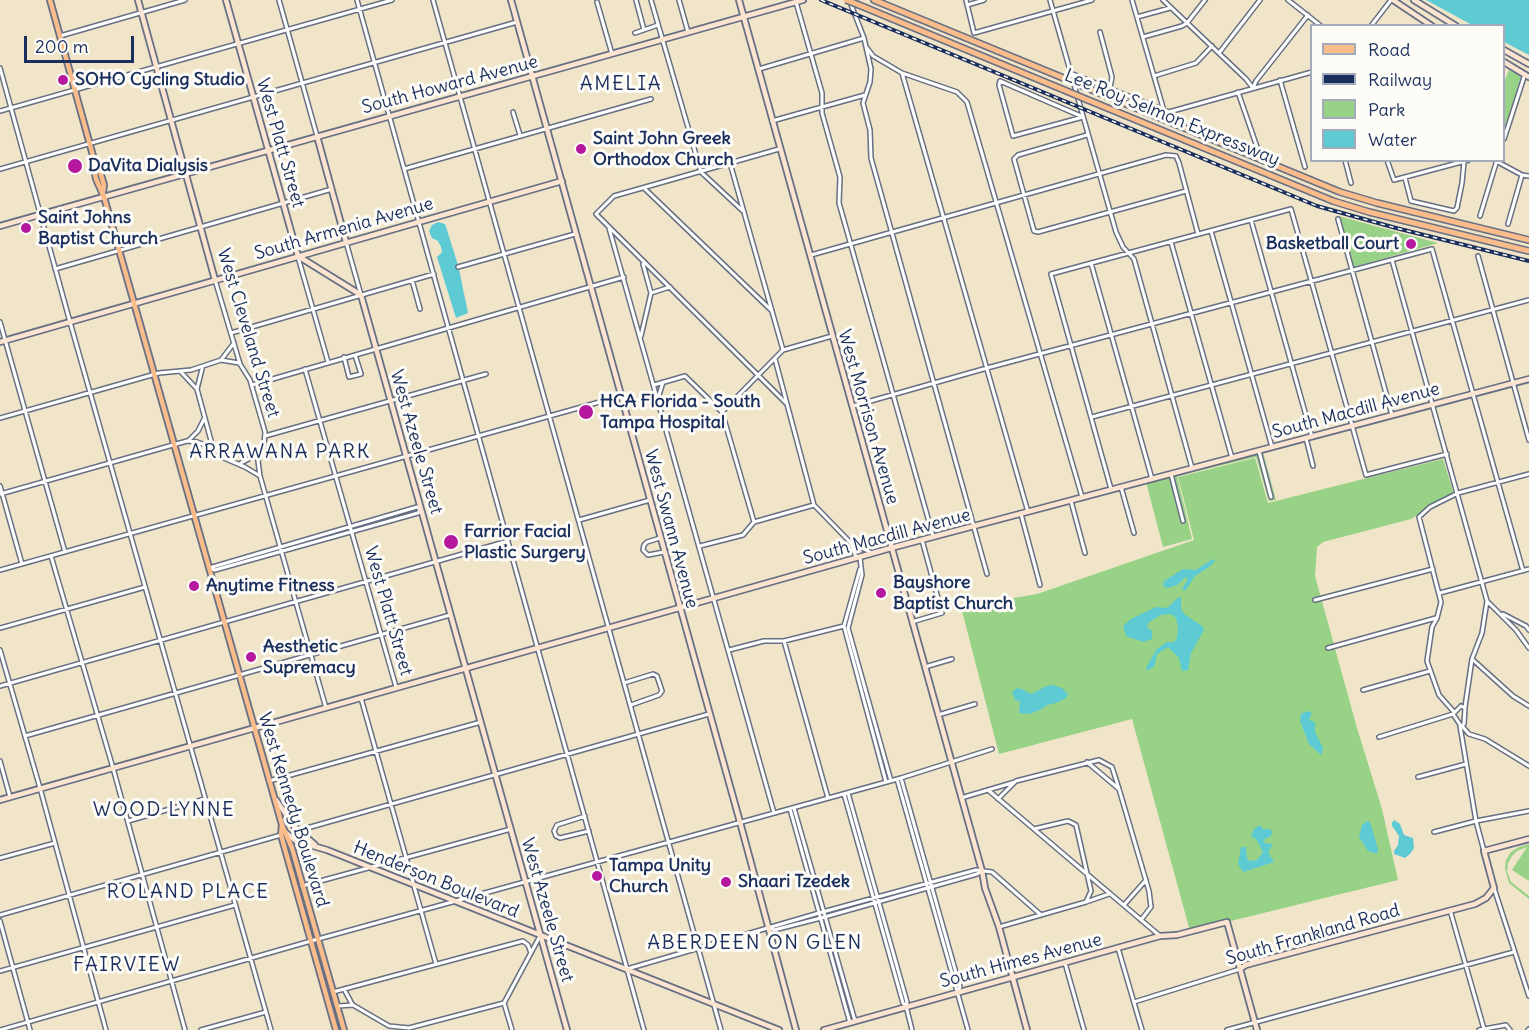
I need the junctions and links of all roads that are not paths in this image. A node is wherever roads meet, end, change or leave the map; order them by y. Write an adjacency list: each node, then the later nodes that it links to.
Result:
1 (50, 0): 50 (main road)
2 (138, 0): 34 (street, West Cleveland Street)
3 (185, 0): 34 (street)
4 (226, 0): 55 (street, West Platt Street)
5 (279, 0): 45 (street, West Azeele Street)
6 (357, 0): 32 (street)
7 (392, 0): 32 (street)
8 (434, 0): 54 (street)
9 (511, 0): 38 (street, West Swann Avenue)
10 (636, 0): 46 (street)
11 (651, 0): 44 (street)
12 (680, 0): 47 (street)
13 (739, 0): 36 (street, West Morrison Avenue)
14 (803, 0): 28 (street, South Howard Avenue)
15 (848, 0): 51 (street); 152 (highway, Lee Roy Selmon Expressway, bridge)
16 (874, 0): 147 (highway, Lee Roy Selmon Expressway, bridge)
17 (966, 0): 30 (street)
18 (984, 0): 30 (street)
19 (1050, 0): 33 (street)
20 (1092, 0): 33 (street)
21 (1132, 0): 37 (street)
22 (1163, 0): 31 (street)
23 (1205, 0): 39 (street)
24 (1260, 0): 60 (street)
25 (1288, 0): 35 (street)
26 (1392, 0): 41 (street); 42 (street)
27 (1414, 0): 43 (street)
28 (796, 2): 36 (street, South Howard Avenue); 59 (street)
29 (597, 3): 61 (street)
30 (967, 5): 33 (street)
31 (1171, 8): 37 (street); 39 (street)
32 (359, 9): 45 (street); 62 (street)
33 (1053, 11): 70 (street)
34 (142, 12): 50 (street); 65 (street, West Cleveland Street)
35 (1308, 15): 40 (street); 77 (street)
36 (743, 17): 47 (street, South Howard Avenue); 67 (street, West Morrison Avenue)
37 (1137, 17): 52 (street)
38 (517, 22): 54 (street); 72 (street, West Swann Avenue)
39 (1187, 23): 52 (street); 57 (street)
40 (1319, 24)
41 (1373, 24)
42 (1429, 24)
43 (1453, 24)
44 (658, 25): 46 (street); 53 (street)
45 (287, 29): 55 (street); 75 (street, West Azeele Street)
46 (644, 30): 48 (street)
47 (688, 32): 53 (street, South Howard Avenue)
48 (635, 33)
49 (1100, 33): 76 (street)
50 (60, 36): 78 (main road)
51 (864, 38): 56 (street); 59 (street)
52 (1143, 38): 73 (street)
53 (662, 40): 61 (street, South Howard Avenue); 115 (street)
54 (445, 42): 62 (street); 80 (street)
55 (238, 43): 65 (street); 82 (street, West Platt Street)
56 (866, 46): 69 (street); 81 (street)
57 (1212, 46): 60 (street); 73 (street)
58 (1505, 51): 64 (street)
59 (811, 53): 67 (street); 84 (street)
60 (1219, 53): 77 (street)
61 (612, 54): 72 (street, South Howard Avenue)
62 (374, 62): 75 (street); 89 (street)
63 (1505, 64): 71 (street)
64 (1529, 64)
65 (156, 66): 78 (street); 91 (street, West Cleveland Street)
66 (0, 68): 85 (street)
67 (757, 69): 92 (street, West Morrison Avenue)
68 (1310, 72): 74 (street)
69 (902, 73): 129 (street); 135 (street)
70 (1070, 73): 76 (street); 90 (street)
71 (1527, 75): 94 (street)
72 (532, 76): 80 (street, South Howard Avenue); 93 (street, West Swann Avenue)
73 (1154, 76): 88 (street)
74 (1280, 80): 77 (street); 111 (street)
75 (302, 82): 82 (street); 97 (street, West Azeele Street)
76 (1110, 88): 88 (street)
77 (1253, 88): 79 (street)
78 (75, 89): 85 (street); 98 (main road)
79 (1238, 92): 88 (street); 99 (street)
80 (460, 95): 89 (street, South Howard Avenue); 100 (street)
81 (865, 95): 84 (street); 144 (street)
82 (253, 96): 91 (street); 102 (street, West Platt Street)
83 (651, 99): 93 (street)
84 (823, 106): 92 (street); 150 (street)
85 (11, 108): 86 (street); 103 (street)
86 (0, 111)
87 (513, 111): 95 (street)
88 (1164, 111)
89 (389, 115): 97 (street, South Howard Avenue); 113 (street)
90 (1083, 117): 90 (street); 96 (street)
91 (171, 119): 98 (street); 116 (street, West Cleveland Street)
92 (772, 121): 101 (street, West Morrison Avenue)
93 (546, 127): 95 (street); 121 (street, West Swann Avenue)
94 (1505, 134)
95 (520, 135): 100 (street)
96 (1088, 135): 117 (street); 127 (street)
97 (317, 136): 102 (street, South Howard Avenue); 124 (street, West Azeele Street)
98 (90, 143): 103 (street); 126 (main road)
99 (1257, 147)
100 (475, 148): 113 (street); 128 (street)
101 (779, 149): 110 (street); 157 (street, West Morrison Avenue)
102 (268, 150): 116 (street, South Howard Avenue); 130 (street, West Platt Street)
103 (26, 161): 114 (street); 133 (street)
104 (1346, 162): 122 (street)
105 (1388, 162): 120 (street)
106 (1447, 162): 112 (street)
107 (1464, 162): 112 (street); 120 (street)
108 (1496, 162): 134 (street)
109 (1498, 162): 118 (street)
110 (730, 163): 115 (street); 131 (street)
111 (1305, 167)
112 (1448, 167): 120 (street)
113 (404, 168): 138 (street)
114 (0, 169)
115 (701, 172): 123 (street); 131 (street)
116 (186, 173): 126 (street, South Howard Avenue); 141 (street, West Cleveland Street)
117 (1099, 173): 125 (street); 127 (street); 132 (street)
118 (1522, 175): 119 (street); 139 (street)
119 (1529, 176)
120 (1406, 178)
121 (562, 181): 128 (street, South Armenia Avenue); 145 (street, West Swann Avenue)
122 (1351, 183)
123 (644, 188): 142 (street); 181 (street)
124 (332, 189): 130 (street); 149 (street, West Azeele Street)
125 (1186, 191): 132 (street); 146 (street)
126 (103, 194): 133 (street, South Howard Avenue); 151 (main road)
127 (1024, 194): 129 (street); 132 (street)
128 (489, 201): 138 (street, South Armenia Avenue); 154 (street)
129 (997, 202): 135 (street); 201 (street)
130 (283, 203): 141 (street); 156 (street, West Platt Street)
131 (744, 212): 181 (street)
132 (1110, 212): 153 (street)
133 (40, 214): 140 (street, South Howard Avenue); 162 (street)
134 (1480, 216)
135 (943, 218): 144 (street); 209 (street)
136 (1338, 219): 163 (street)
137 (1251, 220): 143 (street); 168 (street); 171 (street)
138 (419, 221): 149 (street, South Armenia Avenue); 164 (street)
139 (1508, 225)
140 (0, 226)
141 (201, 227): 151 (street); 166 (street, West Cleveland Street)
142 (609, 228): 159 (street); 165 (street)
143 (1212, 231): 146 (street); 175 (street)
144 (892, 232): 150 (street); 219 (street)
145 (575, 234): 154 (street); 169 (street, West Swann Avenue)
146 (1198, 234): 148 (street)
147 (1529, 240)
148 (1171, 242): 153 (street); 182 (street)
149 (346, 243): 156 (street, South Armenia Avenue); 173 (street, West Azeele Street)
150 (851, 244): 157 (street); 226 (street)
151 (119, 250): 162 (street); 176 (main road)
152 (1529, 251)
153 (1127, 253): 160 (street); 186 (street)
154 (504, 254): 161 (street); 177 (street)
155 (1478, 255): 180 (street)
156 (298, 256): 166 (street, South Armenia Avenue); 173 (street); 178 (street, West Platt Street)
157 (809, 256): 192 (street, West Morrison Avenue)
158 (1392, 260): 163 (street); 183 (street); 188 (street)
159 (643, 262): 170 (street); 172 (street)
160 (1091, 262): 190 (street); 196 (street)
161 (458, 267)
162 (55, 269): 185 (street)
163 (1352, 270): 168 (street); 194 (street)
164 (434, 274): 167 (street); 187 (street)
165 (624, 277): 169 (street); 191 (street)
166 (215, 280): 176 (street, South Armenia Avenue); 189 (street, West Cleveland Street)
167 (412, 280): 173 (street); 179 (street)
168 (1312, 281): 171 (street); 199 (street)
169 (590, 286): 177 (street); 228 (street, West Swann Avenue)
170 (670, 288): 172 (street); 215 (street)
171 (1272, 292): 175 (street); 207 (street)
172 (651, 293): 191 (street)
173 (361, 295): 178 (street); 197 (street, West Azeele Street)
174 (1529, 300): 180 (street)
175 (1231, 303): 182 (street); 213 (street)
176 (134, 304): 185 (street, South Armenia Avenue); 214 (main road)
177 (519, 306): 187 (street); 238 (street)
178 (313, 309): 189 (street); 205 (street, West Platt Street)
179 (420, 309)
180 (1493, 310): 183 (street); 220 (street)
181 (772, 312): 198 (street)
182 (1191, 314): 186 (street); 223 (street)
183 (1452, 321): 188 (street); 227 (street)
184 (0, 322): 193 (street)
185 (70, 322): 193 (street, South Armenia Avenue); 225 (street)
186 (1152, 324): 190 (street); 229 (street)
187 (448, 327): 197 (street); 217 (street)
188 (1412, 332): 194 (street); 233 (street)
189 (231, 333): 195 (street, West Cleveland Street)
190 (1112, 335): 196 (street); 234 (street)
191 (641, 336): 222 (street)
192 (832, 336): 198 (street); 235 (street, West Morrison Avenue)
193 (2, 341): 236 (street)
194 (1372, 342): 199 (street); 239 (street)
195 (234, 344): 204 (street); 206 (street, West Cleveland Street)
196 (1071, 345): 201 (street); 241 (street)
197 (376, 348): 200 (street); 231 (street, West Azeele Street)
198 (783, 350): 203 (street)
199 (1332, 353): 207 (street); 244 (street)
200 (355, 354): 202 (street); 202 (street)
201 (1040, 354): 209 (street); 277 (street)
202 (344, 357): 205 (street)
203 (775, 359): 215 (street); 232 (street)
204 (221, 360): 206 (street); 208 (street)
205 (328, 362): 210 (street)
206 (240, 364): 221 (street, West Cleveland Street)
207 (1292, 364): 213 (street); 247 (street)
208 (203, 368): 211 (street); 224 (street)
209 (987, 368): 219 (street); 282 (street)
210 (305, 369): 221 (street); 243 (street, West Platt Street)
211 (181, 372): 214 (street); 224 (street)
212 (486, 374): 217 (street)
213 (1252, 374): 223 (street); 252 (street)
214 (154, 375): 225 (street); 251 (main road)
215 (759, 375): 232 (street); 237 (street)
216 (1529, 379): 220 (street, South Macdill Avenue)
217 (464, 381): 231 (street); 246 (street)
218 (663, 382): 222 (street); 230 (street); 237 (street)
219 (934, 382): 226 (street); 289 (street)
220 (1513, 383): 227 (street, South Macdill Avenue); 249 (street)
221 (252, 385): 245 (street, West Cleveland Street)
222 (654, 385): 230 (street)
223 (1212, 385): 229 (street); 258 (street)
224 (197, 389): 240 (street)
225 (90, 393): 236 (street); 259 (street)
226 (893, 394): 235 (street); 293 (street)
227 (1473, 394): 233 (street, South Macdill Avenue); 269 (street)
228 (621, 396): 238 (street); 278 (street, West Swann Avenue)
229 (1172, 396): 234 (street); 262 (street)
230 (658, 397): 298 (street)
231 (391, 402): 243 (street); 257 (street, West Azeele Street)
232 (787, 404): 280 (street)
233 (1433, 404): 239 (street, South Macdill Avenue); 256 (street)
234 (1132, 406): 241 (street); 267 (street)
235 (851, 407): 300 (street, West Morrison Avenue)
236 (25, 411): 242 (street); 268 (street)
237 (722, 412): 287 (street)
238 (549, 415): 246 (street); 285 (street)
239 (1392, 415): 244 (street, South Macdill Avenue)
240 (205, 417): 250 (street); 253 (street)
241 (1092, 417): 272 (street)
242 (0, 418)
243 (320, 422): 245 (street); 265 (street, West Platt Street)
244 (1353, 426): 247 (street, South Macdill Avenue); 256 (street)
245 (265, 436): 255 (street, West Cleveland Street)
246 (478, 436): 257 (street); 296 (street)
247 (1312, 437): 248 (street, South Macdill Avenue)
248 (1306, 438): 252 (street, South Macdill Avenue); 261 (street)
249 (1529, 440)
250 (187, 441): 251 (street); 253 (street)
251 (174, 445): 259 (street); 284 (main road)
252 (1272, 447): 254 (street, South Macdill Avenue)
253 (213, 448): 260 (street)
254 (1259, 451): 258 (street, South Macdill Avenue); 276 (street)
255 (260, 452): 260 (street); 266 (street, West Cleveland Street)
256 (1447, 454): 274 (street)
257 (406, 456): 265 (street); 281 (street, West Azeele Street)
258 (1232, 458): 262 (street, South Macdill Avenue)
259 (110, 463): 268 (street); 291 (street)
260 (239, 464): 266 (street)
261 (1313, 466)
262 (1192, 468): 263 (street, South Macdill Avenue)
263 (1171, 474): 267 (street, South Macdill Avenue); 286 (street)
264 (1529, 474): 269 (street)
265 (336, 475): 275 (street); 288 (street, West Platt Street)
266 (260, 476): 275 (street, West Cleveland Street)
267 (1152, 479): 271 (street, South Macdill Avenue)
268 (45, 481): 273 (street); 301 (street)
269 (1498, 483): 274 (street); 313 (street)
270 (0, 486): 273 (street)
271 (1121, 487): 272 (street, South Macdill Avenue); 292 (street)
272 (1112, 490): 277 (street, South Macdill Avenue)
273 (1, 494): 308 (street)
274 (1458, 494): 310 (street); 316 (street)
275 (265, 495): 284 (street); 299 (street, West Cleveland Street)
276 (1271, 497)
277 (1082, 498): 279 (street, South Macdill Avenue)
278 (650, 500): 285 (street); 294 (street, West Swann Avenue)
279 (1071, 501): 282 (street, South Macdill Avenue); 304 (street)
280 (814, 506): 287 (street); 297 (street)
281 (421, 509): 288 (street); 290 (street); 307 (street, West Azeele Street)
282 (1028, 512): 283 (street, South Macdill Avenue)
283 (1020, 514): 289 (street, South Macdill Avenue); 317 (street)
284 (194, 515): 291 (street); 309 (main road)
285 (579, 520): 333 (street)
286 (1183, 521)
287 (754, 522): 298 (street)
288 (350, 526): 290 (street, West Platt Street); 299 (street)
289 (974, 526): 293 (street, South Macdill Avenue); 314 (street)
290 (351, 531): 299 (street); 315 (street, West Platt Street)
291 (130, 533): 301 (street); 318 (street)
292 (1134, 533)
293 (934, 537): 295 (street, South Macdill Avenue)
294 (660, 538): 302 (street, West Swann Avenue); 302 (street)
295 (922, 540): 300 (street, South Macdill Avenue); 330 (street)
296 (508, 541): 307 (street); 340 (street)
297 (851, 543): 303 (street); 306 (street)
298 (700, 546): 320 (street)
299 (281, 548): 309 (street); 323 (street, West Cleveland Street)
300 (891, 548): 303 (street, South Macdill Avenue); 330 (street, West Morrison Avenue)
301 (65, 552): 305 (street)
302 (664, 552): 324 (street, West Swann Avenue)
303 (874, 553): 306 (street, South Macdill Avenue)
304 (1085, 553)
305 (51, 556): 308 (street); 325 (street)
306 (858, 558): 320 (street, South Macdill Avenue); 331 (street)
307 (435, 561): 315 (street); 327 (street, West Azeele Street)
308 (22, 564): 312 (street)
309 (209, 567): 329 (main road, West Kennedy Boulevard)
310 (1433, 569): 319 (street); 321 (street)
311 (1529, 569): 313 (street)
312 (0, 570)
313 (1522, 571): 316 (street)
314 (987, 574)
315 (366, 581): 323 (street); 335 (street, West Platt Street)
316 (1483, 582): 319 (street); 322 (street)
317 (1040, 585)
318 (145, 587): 325 (street); 336 (street)
319 (1440, 593): 328 (street)
320 (713, 598): 324 (street, South Macdill Avenue); 342 (street)
321 (1315, 600)
322 (1487, 600): 326 (street); 345 (street)
323 (296, 601): 329 (street); 343 (street, West Cleveland Street)
324 (679, 608): 333 (street, South Macdill Avenue); 364 (street, West Swann Avenue)
325 (67, 609): 332 (street); 346 (street)
326 (1499, 611): 334 (street); 339 (street)
327 (450, 615): 335 (street); 348 (street, West Azeele Street)
328 (1437, 618): 338 (street); 349 (street)
329 (224, 622): 336 (street); 350 (main road, West Kennedy Boulevard)
330 (912, 622): 347 (street, West Morrison Avenue)
331 (846, 625): 337 (street); 388 (street)
332 (0, 628)
333 (609, 628): 340 (street, South Macdill Avenue); 352 (street)
334 (1529, 630)
335 (381, 634): 343 (street); 354 (street, West Platt Street)
336 (160, 640): 346 (street); 356 (street)
337 (784, 641): 342 (street); 395 (street)
338 (1328, 648)
339 (1529, 648)
340 (538, 649): 348 (street, South Macdill Avenue); 376 (street)
341 (0, 650): 351 (street)
342 (729, 650): 403 (street)
343 (311, 654): 350 (street); 362 (street, West Cleveland Street)
344 (952, 659): 347 (street)
345 (1472, 659): 360 (street); 361 (street)
346 (82, 662): 351 (street); 365 (street)
347 (925, 668): 366 (street, West Morrison Avenue)
348 (466, 670): 354 (street, South Macdill Avenue); 367 (street, West Azeele Street)
349 (1430, 671): 355 (street); 363 (street)
350 (239, 675): 356 (street); 369 (main road, West Kennedy Boulevard)
351 (9, 683): 353 (street); 371 (street)
352 (624, 683): 359 (street); 359 (street)
353 (0, 686)
354 (396, 688): 357 (street, South Macdill Avenue)
355 (1363, 690)
356 (175, 693): 365 (street); 373 (street)
357 (361, 698): 362 (street, South Macdill Avenue); 375 (street)
358 (975, 704): 366 (street)
359 (631, 705): 370 (street)
360 (1529, 706)
361 (1465, 707): 363 (street); 368 (street)
362 (326, 708): 369 (street, South Macdill Avenue)
363 (1454, 713): 368 (street); 372 (street)
364 (710, 714): 370 (street); 407 (street, West Swann Avenue)
365 (98, 715): 371 (street); 382 (street)
366 (938, 715): 378 (street, West Morrison Avenue)
367 (481, 722): 375 (street); 383 (street, West Azeele Street)
368 (1461, 726): 380 (street); 381 (street)
369 (254, 728): 373 (street, South Macdill Avenue); 386 (main road, West Kennedy Boulevard)
370 (639, 734): 376 (street); 416 (street)
371 (25, 736): 389 (street)
372 (1379, 737)
373 (190, 745): 382 (street, South Macdill Avenue); 397 (street)
374 (992, 749): 378 (street)
375 (376, 751): 386 (street); 400 (street)
376 (568, 754): 383 (street); 404 (street)
377 (0, 761): 393 (street)
378 (951, 762): 385 (street); 396 (street, West Morrison Avenue)
379 (1087, 762): 387 (street); 390 (street); 390 (street)
380 (1466, 764): 384 (street); 406 (street)
381 (1529, 765)
382 (113, 768): 389 (street, South Macdill Avenue); 405 (street)
383 (496, 775): 400 (street); 409 (street, West Azeele Street)
384 (1418, 777)
385 (899, 779): 388 (street); 431 (street)
386 (269, 781): 394 (main road, West Kennedy Boulevard)
387 (1016, 781): 391 (street); 398 (street)
388 (889, 782): 392 (street)
389 (40, 788): 393 (street, South Macdill Avenue); 417 (street)
390 (1119, 789): 428 (street)
391 (988, 790): 396 (street); 398 (street)
392 (846, 793): 395 (street); 436 (street)
393 (10, 797): 399 (street, South Macdill Avenue)
394 (273, 797): 408 (main road, West Kennedy Boulevard); 411 (street, Henderson Boulevard)
395 (828, 798): 401 (street)
396 (961, 798): 425 (street, West Morrison Avenue)
397 (206, 799): 405 (street); 420 (street)
398 (998, 799): 410 (street)
399 (0, 800)
400 (391, 804): 411 (street); 422 (street)
401 (792, 808): 403 (street); 444 (street)
402 (1529, 812): 406 (street)
403 (774, 813): 407 (street)
404 (585, 816): 412 (street); 412 (street)
405 (128, 821): 426 (street)
406 (1476, 821): 413 (street); 419 (street)
407 (740, 822): 416 (street); 452 (street, West Swann Avenue)
408 (282, 825): 414 (main road); 418 (street, Henderson Boulevard); 432 (main road, West Kennedy Boulevard)
409 (511, 829): 422 (street); 429 (street, West Azeele Street)
410 (1034, 830): 427 (street); 427 (street)
411 (298, 831): 418 (street, Henderson Boulevard)
412 (589, 831): 423 (street)
413 (1434, 832)
414 (281, 835): 420 (street); 456 (main road, West Kennedy Boulevard)
415 (1529, 839): 419 (street)
416 (669, 842): 423 (street); 457 (street)
417 (55, 843): 421 (street); 435 (street)
418 (318, 847): 424 (street, Henderson Boulevard)
419 (1484, 851): 433 (street)
420 (221, 852): 426 (street); 440 (street)
421 (0, 858)
422 (406, 858): 424 (street); 430 (street)
423 (598, 863): 429 (street); 467 (street)
424 (369, 867): 430 (street, Henderson Boulevard); 432 (street)
425 (982, 873): 431 (street); 446 (street); 450 (street, West Morrison Avenue)
426 (142, 875): 435 (street); 451 (street)
427 (1089, 877): 434 (street); 439 (street)
428 (1146, 880): 441 (street); 448 (street)
429 (526, 883): 437 (street); 453 (street, West Azeele Street)
430 (414, 885): 437 (street, Henderson Boulevard); 443 (street)
431 (929, 885): 436 (street); 438 (street); 474 (street)
432 (302, 886): 455 (main road, West Kennedy Boulevard)
433 (1494, 888): 442 (street, South Frankland Road); 460 (street)
434 (1109, 894): 439 (street); 441 (street)
435 (69, 895): 445 (street); 459 (street)
436 (875, 897): 438 (street); 444 (street)
437 (457, 902): 443 (street); 453 (street, Henderson Boulevard)
438 (877, 902): 447 (street); 482 (street)
439 (1086, 902): 446 (street)
440 (236, 905): 451 (street); 462 (street)
441 (1124, 905): 448 (street)
442 (1450, 910): 465 (street); 468 (street, South Frankland Road)
443 (421, 911): 455 (street); 464 (street)
444 (822, 912): 447 (street); 452 (street)
445 (0, 915)
446 (1041, 915): 450 (street)
447 (823, 917): 452 (street); 485 (street)
448 (1141, 920): 454 (street)
449 (0, 921): 466 (street)
450 (999, 927): 470 (street, West Morrison Avenue)
451 (157, 928): 459 (street); 471 (street)
452 (769, 928): 457 (street); 503 (street, West Swann Avenue)
453 (540, 936): 461 (street); 467 (street, Henderson Boulevard); 499 (street, West Azeele Street)
454 (1160, 936): 458 (street, South Himes Avenue); 468 (street, South Himes Avenue)
455 (318, 939): 456 (street); 473 (main road, West Kennedy Boulevard)
456 (311, 941): 462 (street); 496 (main road, West Kennedy Boulevard)
457 (698, 948): 467 (street); 479 (street)
458 (1118, 948): 463 (street, South Himes Avenue); 477 (street)
459 (84, 949): 466 (street); 476 (street)
460 (1514, 952): 465 (street); 475 (street)
461 (531, 953): 464 (street); 478 (street)
462 (251, 958): 471 (street); 483 (street)
463 (1065, 963): 470 (street, South Himes Avenue); 508 (street)
464 (436, 964): 472 (street)
465 (1466, 966): 486 (street); 489 (street)
466 (13, 968): 469 (street); 484 (street)
467 (627, 969): 479 (street, Henderson Boulevard); 500 (street)
468 (1240, 969): 477 (street, South Frankland Road); 486 (street)
469 (0, 971)
470 (1013, 978): 474 (street, South Himes Avenue); 507 (street, West Morrison Avenue)
471 (171, 981): 476 (street); 493 (street)
472 (344, 988): 473 (street); 480 (street)
473 (333, 992): 481 (main road, West Kennedy Boulevard)
474 (958, 992): 482 (street, South Himes Avenue); 506 (street)
475 (1529, 996)
476 (98, 1002): 484 (street); 492 (street)
477 (1134, 1002): 509 (street)
478 (504, 1003): 488 (street); 498 (street)
479 (713, 1003): 501 (street); 502 (street, Henderson Boulevard)
480 (353, 1005): 481 (street); 487 (street)
481 (337, 1006): 497 (main road, West Kennedy Boulevard)
482 (906, 1006): 485 (street, South Himes Avenue); 505 (street)
483 (266, 1012): 494 (street); 495 (street)
484 (28, 1022): 490 (street); 491 (street)
485 (853, 1022): 504 (street, South Himes Avenue)
486 (1255, 1022): 510 (street); 511 (street)
487 (391, 1028): 488 (street)
488 (408, 1029)
489 (1482, 1029): 512 (street)
490 (0, 1030)
491 (30, 1030)
492 (106, 1030)
493 (185, 1030)
494 (201, 1030)
495 (271, 1030)
496 (336, 1030)
497 (344, 1030)
498 (512, 1030)
499 (567, 1030)
500 (644, 1030)
501 (721, 1030)
502 (779, 1030)
503 (796, 1030)
504 (824, 1030)
505 (912, 1030)
506 (968, 1030)
507 (1027, 1030)
508 (1084, 1030)
509 (1142, 1030)
510 (1227, 1030)
511 (1257, 1030)
512 (1510, 1030)

